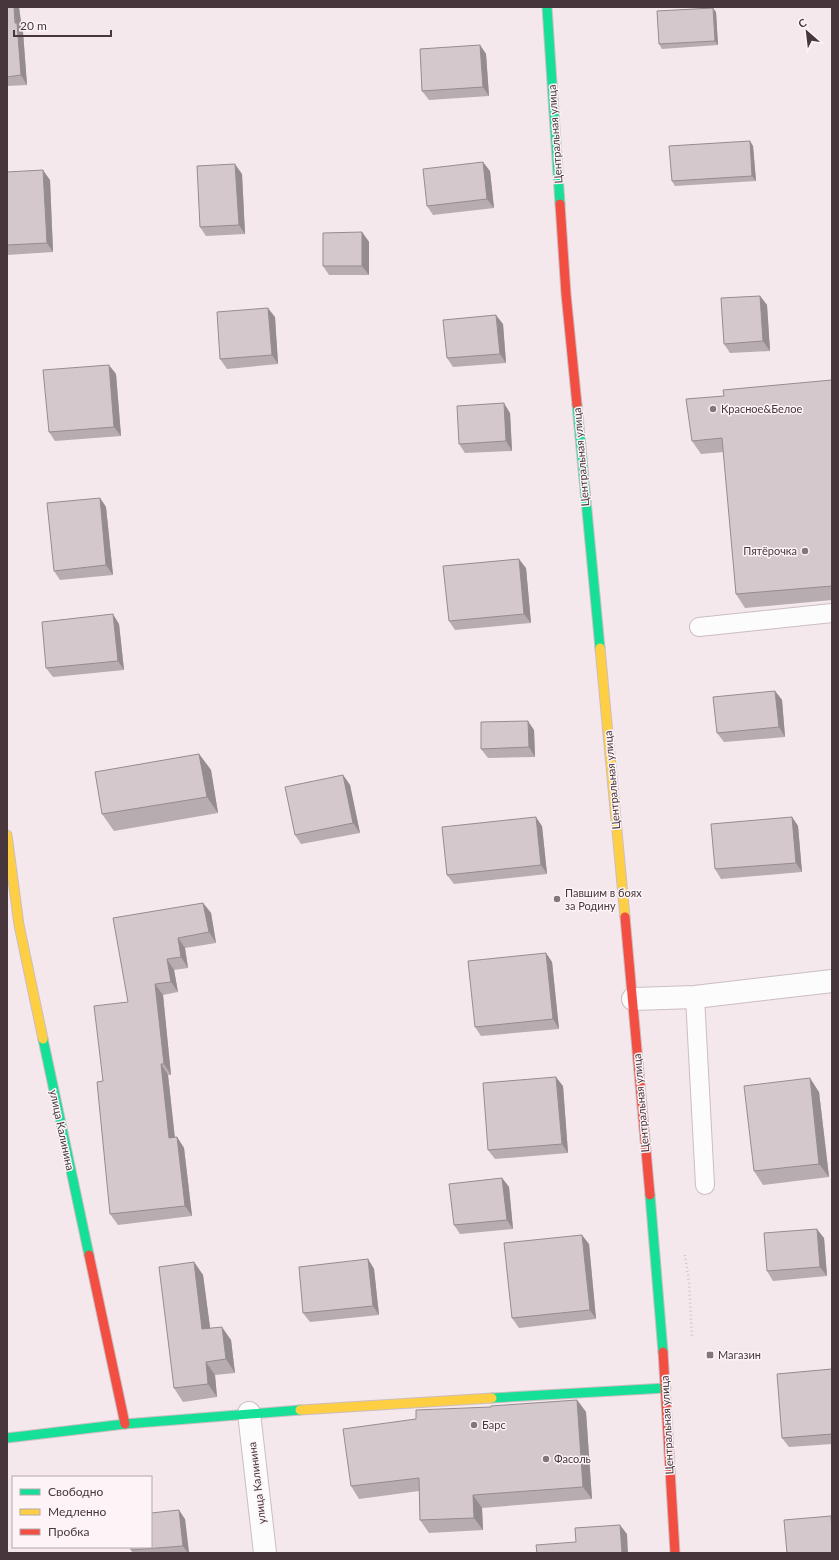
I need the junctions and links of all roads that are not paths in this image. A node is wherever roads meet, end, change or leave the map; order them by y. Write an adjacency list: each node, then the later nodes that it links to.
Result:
1 (547, 7): 8 (street, Центральная улица)
2 (832, 613): 3 (lane)
3 (699, 627)
4 (7, 835): 5 (street, улица Калинина)
5 (13, 926): 12 (street, улица Калинина)
6 (832, 981): 7 (street)
7 (695, 997): 8 (street); 9 (lane)
8 (633, 999): 10 (street, Центральная улица)
9 (705, 1184)
10 (666, 1388): 11 (street); 15 (street, Центральная улица)
11 (249, 1413): 12 (street); 14 (street, улица Калинина)
12 (125, 1424): 13 (street)
13 (7, 1438)
14 (265, 1553)
15 (675, 1553)

